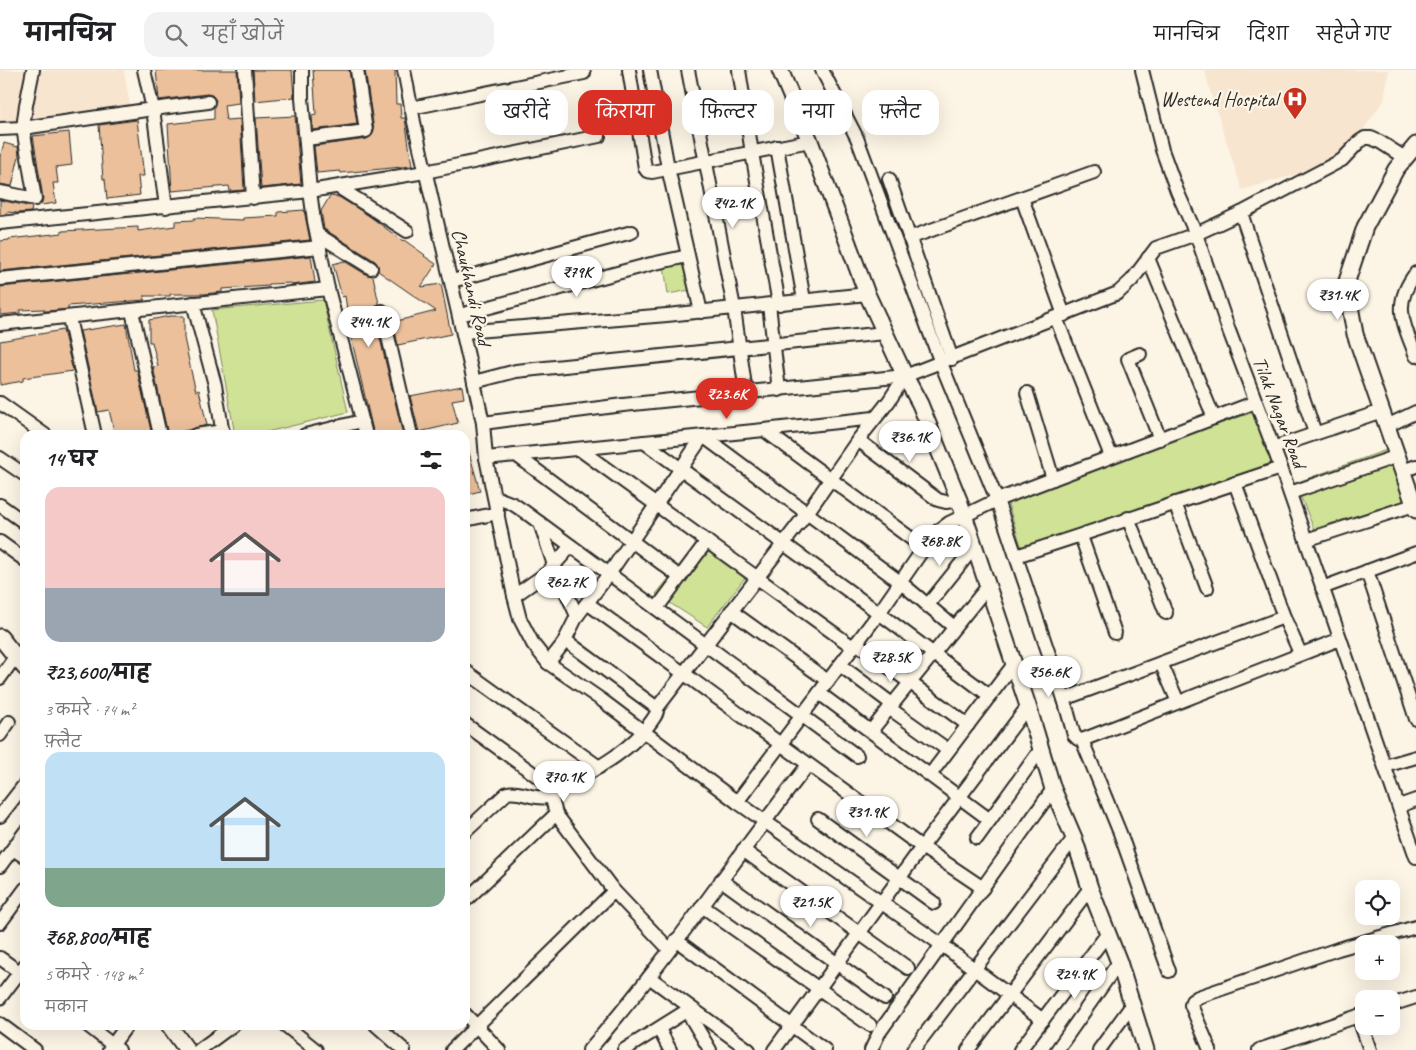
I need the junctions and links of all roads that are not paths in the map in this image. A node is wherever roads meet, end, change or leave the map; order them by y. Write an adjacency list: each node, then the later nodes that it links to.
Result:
1 (33, 70): 18 (street)
2 (144, 70): 17 (street)
3 (245, 70): 35 (street)
4 (302, 70): 21 (street)
5 (357, 70): 21 (street)
6 (404, 70): 16 (street, Chaukhandi Road)
7 (629, 70): 28 (street)
8 (650, 70): 28 (street)
9 (688, 70): 27 (street)
10 (740, 70): 25 (street)
11 (780, 70): 22 (street)
12 (822, 70): 70 (street)
13 (1142, 70): 42 (street, Tilak Nagar Road)
14 (584, 73): 16 (street)
15 (208, 102): 17 (street)
16 (411, 108): 29 (street, Chaukhandi Road)
17 (152, 109): 18 (street); 37 (street)
18 (23, 128): 19 (street); 34 (street)
19 (0, 129)
20 (599, 136): 29 (street)
21 (306, 139): 33 (street)
22 (810, 140): 24 (street); 52 (street)
23 (1416, 145): 26 (street)
24 (777, 147): 25 (street); 53 (street)
25 (752, 153): 27 (street); 55 (street)
26 (1405, 158): 38 (street); 78 (street)
27 (706, 161): 28 (street); 56 (street)
28 (668, 168): 45 (street)
29 (425, 172): 32 (street); 50 (street, Chaukhandi Road)
30 (1094, 172): 36 (street)
31 (889, 179): 43 (street)
32 (338, 187): 33 (street); 40 (street)
33 (310, 191): 35 (street); 44 (street)
34 (0, 192)
35 (253, 198): 37 (street)
36 (1022, 198): 43 (street); 61 (street)
37 (166, 206): 39 (street)
38 (1241, 213): 42 (street); 93 (street)
39 (0, 223)
40 (407, 231)
41 (632, 232): 50 (street)
42 (1196, 234): 46 (street); 76 (street, Tilak Nagar Road)
43 (909, 238): 70 (street)
44 (318, 240): 47 (street); 49 (street); 51 (street)
45 (688, 256): 59 (street); 60 (street)
46 (1148, 258): 61 (street); 81 (street)
47 (371, 268)
48 (1416, 273): 69 (street)
49 (0, 279)
50 (452, 281): 60 (street, Chaukhandi Road)
51 (328, 288): 54 (street); 82 (street)
52 (867, 294): 53 (street); 65 (street)
53 (804, 300): 55 (street)
54 (193, 303): 57 (street); 88 (street)
55 (774, 305): 56 (street); 66 (street)
56 (734, 308): 59 (street); 67 (street)
57 (132, 311): 62 (street); 87 (street)
58 (382, 311): 91 (street)
59 (701, 312): 64 (street)
60 (460, 315): 64 (street, Chaukhandi Road)
61 (1060, 316): 70 (street); 101 (street)
62 (69, 318): 63 (street); 86 (street)
63 (0, 324)
64 (464, 332): 72 (street, Chaukhandi Road)
65 (885, 333): 66 (street); 71 (street)
66 (774, 344): 67 (street); 73 (street)
67 (740, 348): 72 (street); 74 (street)
68 (1140, 354): 95 (street)
69 (1416, 356)
70 (946, 361): 71 (street); 115 (street)
71 (905, 376): 73 (street); 80 (street); 114 (street)
72 (474, 382): 83 (street, Chaukhandi Road)
73 (780, 390): 74 (street)
74 (746, 393): 83 (street)
75 (1027, 393): 110 (street)
76 (1256, 402): 81 (street); 98 (street, Tilak Nagar Road)
77 (0, 403): 85 (street)
78 (1382, 411): 84 (street); 93 (street)
79 (1416, 412): 84 (street)
80 (874, 418): 92 (street); 96 (street)
81 (1214, 418): 95 (street)
82 (362, 421): 89 (street); 90 (street)
83 (482, 423): 104 (street, Chaukhandi Road)
84 (1387, 426): 102 (street)
85 (38, 430)
86 (94, 430)
87 (159, 430)
88 (222, 430)
89 (325, 430)
90 (365, 430)
91 (410, 430)
92 (764, 430): 94 (street); 109 (street)
93 (1315, 433): 98 (street)
94 (703, 436): 97 (street); 107 (street); 121 (street)
95 (1160, 439): 101 (street)
96 (858, 440): 109 (street); 114 (street)
97 (644, 442): 99 (street); 107 (street)
98 (1273, 448): 105 (street, Tilak Nagar Road)
99 (579, 449): 100 (street); 118 (street)
100 (516, 455): 104 (street); 129 (street)
101 (1111, 456): 110 (street)
102 (1398, 456): 106 (street); 112 (street)
103 (0, 458): 108 (street)
104 (486, 458): 113 (street, Chaukhandi Road)
105 (1281, 468): 111 (street); 112 (street, Tilak Nagar Road)
106 (1409, 469): 119 (street)
107 (681, 470): 118 (street); 132 (street)
108 (20, 471)
109 (830, 477): 121 (street); 135 (street)
110 (1053, 479): 115 (street)
111 (1235, 483): 116 (street); 156 (street)
112 (1290, 493): 128 (street, Tilak Nagar Road)
113 (495, 496): 120 (street, Chaukhandi Road); 126 (street)
114 (959, 500): 122 (street)
115 (998, 500): 122 (street); 138 (street)
116 (1175, 503): 123 (street); 146 (street)
117 (0, 505): 124 (street)
118 (657, 505): 129 (street); 130 (street)
119 (1415, 508): 128 (street)
120 (498, 513): 125 (street); 148 (street, Chaukhandi Road)
121 (807, 513): 132 (street); 144 (street)
122 (965, 516): 134 (street); 135 (street)
123 (1128, 518): 127 (street); 154 (street)
124 (20, 519)
125 (470, 519)
126 (540, 523): 133 (street); 139 (street)
127 (1081, 536): 138 (street); 158 (street)
128 (1306, 540): 147 (street, Tilak Nagar Road)
129 (632, 541): 141 (street); 142 (street)
130 (707, 541): 142 (street); 143 (street)
131 (0, 542): 137 (street)
132 (782, 544): 143 (street); 153 (street)
133 (571, 546): 139 (street); 141 (street)
134 (975, 546): 145 (street); 150 (street)
135 (924, 548): 144 (street)
136 (1416, 553): 140 (street)
137 (20, 556)
138 (1016, 556): 178 (street)
139 (554, 565): 148 (street); 155 (street)
140 (1367, 571): 147 (street); 184 (street)
141 (609, 574): 149 (street); 151 (street)
142 (680, 577): 151 (street)
143 (757, 577): 152 (street); 163 (street)
144 (900, 582): 150 (street); 153 (street)
145 (988, 586): 157 (street); 169 (street)
146 (1206, 588)
147 (1322, 588): 160 (street, Tilak Nagar Road)
148 (514, 596): 166 (street, Chaukhandi Road)
149 (587, 603): 155 (street); 171 (street)
150 (927, 606): 157 (street)
151 (657, 608): 162 (street)
152 (731, 611): 162 (street); 174 (street)
153 (879, 613): 163 (street); 164 (street)
154 (1166, 613)
155 (577, 616): 161 (street)
156 (1284, 616): 165 (street); 168 (street)
157 (954, 627): 164 (street)
158 (1115, 633)
159 (0, 637): 167 (street)
160 (1340, 639): 165 (street); 198 (street, Tilak Nagar Road)
161 (565, 640): 166 (street); 182 (street)
162 (705, 644): 171 (street); 183 (street)
163 (855, 645): 170 (street); 175 (street)
164 (932, 653): 175 (street); 177 (street)
165 (1300, 653): 179 (street)
166 (548, 662): 189 (street, Chaukhandi Road)
167 (20, 663): 173 (street)
168 (1161, 663): 178 (street); 179 (street)
169 (1014, 664): 177 (street); 181 (street)
170 (840, 665): 174 (street); 180 (street)
171 (683, 673): 182 (street); 192 (street)
172 (470, 675): 199 (street)
173 (0, 678)
174 (828, 681): 176 (street)
175 (909, 682): 180 (street); 186 (street)
176 (819, 693): 183 (street); 188 (street)
177 (990, 696): 186 (street)
178 (1064, 699): 191 (street)
179 (1178, 702): 191 (street)
180 (891, 706): 188 (street); 194 (street)
181 (1028, 706): 193 (street); 204 (street)
182 (657, 708): 189 (street)
183 (803, 716): 192 (street); 195 (street)
184 (1416, 719)
185 (9, 722): 190 (street)
186 (968, 725): 194 (street)
187 (470, 728): 203 (street)
188 (871, 731): 200 (street)
189 (644, 732): 199 (street); 206 (street, Chaukhandi Road)
190 (0, 735)
191 (1082, 740): 245 (street)
192 (781, 745): 197 (street); 206 (street)
193 (1041, 749): 201 (street); 211 (street)
194 (948, 750): 200 (street)
195 (857, 756)
196 (1416, 756): 198 (street)
197 (808, 765): 212 (street); 217 (street)
198 (1385, 766): 207 (street, Tilak Nagar Road)
199 (599, 767): 203 (street)
200 (930, 775): 204 (street)
201 (1053, 789): 215 (street); 225 (street)
202 (20, 790): 209 (street)
203 (552, 794): 208 (street); 213 (street)
204 (960, 797): 211 (street); 217 (street)
205 (1416, 800): 207 (street)
206 (737, 802): 212 (street, Chaukhandi Road)
207 (1399, 806): 221 (street, Tilak Nagar Road)
208 (556, 814): 227 (street); 229 (street)
209 (0, 816)
210 (818, 819): 223 (street)
211 (990, 820): 214 (street)
212 (764, 821): 219 (street); 231 (street, Chaukhandi Road)
213 (470, 827)
214 (977, 838)
215 (1074, 838): 226 (street); 244 (street)
216 (20, 839): 218 (street)
217 (922, 847): 223 (street); 225 (street)
218 (13, 849): 220 (street); 222 (street)
219 (743, 850): 224 (street); 236 (street)
220 (20, 854)
221 (1416, 857)
222 (0, 866)
223 (900, 879): 230 (street); 231 (street)
224 (721, 880): 232 (street); 241 (street)
225 (983, 888): 238 (street)
226 (1090, 888): 235 (street); 249 (street)
227 (614, 891): 237 (street); 260 (street)
228 (20, 896): 233 (street)
229 (470, 896)
230 (934, 903)
231 (882, 904): 236 (street); 238 (street, Chaukhandi Road)
232 (702, 906): 237 (street); 248 (street)
233 (0, 923)
234 (1416, 927): 294 (street)
235 (1108, 933): 240 (street); 258 (street)
236 (860, 934): 241 (street); 242 (street)
237 (673, 945): 247 (street); 262 (street)
238 (942, 945): 244 (street, Chaukhandi Road); 288 (street)
239 (0, 958): 243 (street)
240 (1119, 962): 254 (street); 292 (street)
241 (838, 964): 248 (street); 252 (street)
242 (908, 968)
243 (20, 969)
244 (975, 969): 249 (street, Chaukhandi Road); 289 (street)
245 (1169, 971)
246 (20, 975): 251 (street)
247 (648, 977): 255 (street); 273 (street)
248 (819, 989): 261 (street); 262 (street)
249 (1010, 995): 258 (street, Chaukhandi Road); 290 (street)
250 (1416, 997): 253 (street)
251 (0, 998)
252 (885, 998)
253 (1400, 1002)
254 (1132, 1005): 275 (street); 293 (street)
255 (689, 1010): 263 (street); 284 (street); 285 (street)
256 (1355, 1018): 271 (street)
257 (470, 1019): 260 (street)
258 (1043, 1020): 291 (street)
259 (0, 1024): 276 (street)
260 (476, 1025): 281 (street); 282 (street)
261 (870, 1025)
262 (793, 1026): 286 (street); 287 (street)
263 (659, 1029): 274 (street); 283 (street)
264 (93, 1030): 272 (street)
265 (124, 1030): 272 (street)
266 (172, 1030): 277 (street)
267 (226, 1030): 278 (street)
268 (291, 1030): 279 (street)
269 (382, 1030): 280 (street)
270 (1366, 1035): 296 (street)
271 (1291, 1045): 295 (street)
272 (113, 1048)
273 (591, 1049)
274 (628, 1049)
275 (1145, 1049)
276 (34, 1050)
277 (187, 1050)
278 (199, 1050)
279 (316, 1050)
280 (404, 1050)
281 (452, 1050)
282 (499, 1050)
283 (670, 1050)
284 (710, 1050)
285 (749, 1050)
286 (774, 1050)
287 (825, 1050)
288 (871, 1050)
289 (913, 1050)
290 (968, 1050)
291 (1020, 1050)
292 (1057, 1050)
293 (1099, 1050)
294 (1210, 1050)
295 (1260, 1050)
296 (1370, 1050)

